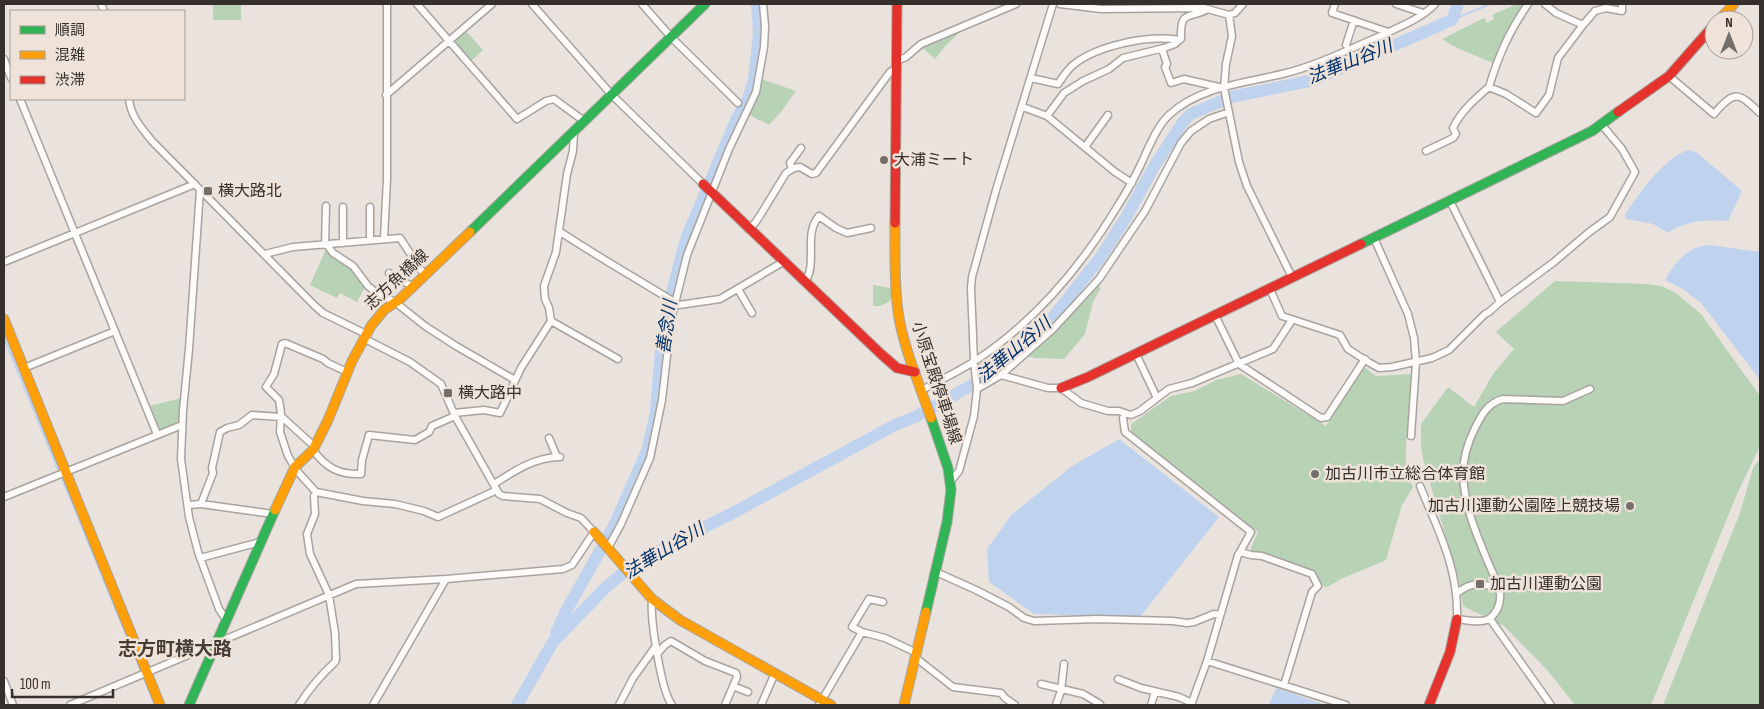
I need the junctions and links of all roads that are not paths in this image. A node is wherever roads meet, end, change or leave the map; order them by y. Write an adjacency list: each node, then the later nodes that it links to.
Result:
1 (386, 4): 39 (street)
2 (417, 4): 28 (street)
3 (492, 4): 28 (street)
4 (532, 4): 38 (street)
5 (642, 4): 26 (street)
6 (705, 4): 26 (street, 志方魚橋線)
7 (763, 4): 59 (street)
8 (897, 4): 32 (street, 小原宝殿停車場線)
9 (1016, 4): 32 (street)
10 (1053, 4): 35 (street)
11 (1060, 4): 19 (street)
12 (1243, 4): 21 (street)
13 (1335, 4): 22 (street)
14 (1396, 4): 20 (street)
15 (1435, 4): 20 (street)
16 (1528, 4): 36 (street)
17 (1545, 4): 23 (street)
18 (1622, 4): 23 (street)
19 (1211, 7): 21 (street); 27 (street)
20 (1423, 13): 24 (street)
21 (1230, 15): 37 (street)
22 (1354, 20): 24 (street); 29 (street)
23 (1583, 25): 36 (street)
24 (1388, 32): 37 (street)
25 (1704, 36): 34 (street)
26 (672, 37): 38 (street, 志方魚橋線); 42 (street)
27 (1179, 40): 30 (street); 35 (street)
28 (450, 41): 39 (street); 48 (street)
29 (1346, 46)
30 (1162, 49): 37 (street); 47 (street)
31 (4, 59): 33 (street)
32 (897, 64): 54 (street); 101 (street, 小原宝殿停車場線)
33 (10, 75)
34 (1669, 76): 45 (street); 49 (street)
35 (1032, 78): 43 (street)
36 (1489, 86): 53 (street)
37 (1224, 88): 44 (street); 55 (street)
38 (611, 94): 48 (street, 志方魚橋線); 57 (street)
39 (386, 95): 68 (street)
40 (20, 100): 67 (street)
41 (130, 100): 56 (street)
42 (738, 103)
43 (1023, 107): 47 (street); 96 (street)
44 (1230, 112): 78 (street); 102 (street)
45 (1760, 113)
46 (1108, 115): 51 (street)
47 (1047, 116): 51 (street)
48 (584, 122): 50 (street, 志方魚橋線)
49 (1601, 124): 60 (street); 85 (street)
50 (574, 132): 66 (street); 77 (street, 志方魚橋線)
51 (1085, 147): 55 (street)
52 (800, 148): 54 (street)
53 (1426, 151)
54 (792, 169): 65 (street)
55 (1132, 183): 96 (street)
56 (195, 184): 58 (street); 67 (street)
57 (703, 184): 59 (street)
58 (200, 190): 73 (street); 112 (street)
59 (712, 192): 65 (street); 84 (street)
60 (1450, 201): 69 (street); 85 (street)
61 (326, 206): 72 (street)
62 (343, 207): 71 (street)
63 (370, 207): 70 (street)
64 (871, 228): 79 (street)
65 (748, 229): 75 (street)
66 (559, 231): 84 (street); 90 (street)
67 (75, 234): 74 (street); 91 (street)
68 (384, 238): 70 (street); 77 (street)
69 (1374, 238): 78 (street); 97 (street)
70 (370, 240): 71 (street)
71 (343, 243): 72 (street)
72 (326, 245): 73 (street); 83 (street)
73 (265, 254): 92 (street)
74 (4, 262)
75 (783, 262): 79 (street); 81 (street)
76 (388, 273): 80 (street)
77 (425, 276): 80 (street, 志方魚橋線)
78 (1292, 277): 82 (street)
79 (805, 282): 101 (street)
80 (413, 287): 83 (street, 志方魚橋線)
81 (738, 289): 84 (street); 86 (street)
82 (1270, 289): 87 (street); 89 (street)
83 (395, 302): 92 (street, 志方魚橋線); 103 (street)
84 (674, 302): 129 (street)
85 (1500, 302): 97 (street)
86 (752, 314)
87 (1215, 315): 93 (street); 98 (street)
88 (4, 319): 99 (street)
89 (1292, 320): 95 (street); 98 (street)
90 (551, 321): 94 (street); 103 (street)
91 (115, 331): 99 (street); 113 (street)
92 (366, 337): 100 (street, 志方魚橋線); 109 (street)
93 (1136, 354): 104 (street); 108 (street)
94 (618, 359)
95 (1365, 360): 97 (street); 98 (street)
96 (974, 361): 105 (street); 107 (street)
97 (1416, 362): 114 (street)
98 (1239, 364): 108 (street)
99 (24, 368): 118 (street)
100 (348, 372): 110 (street); 116 (street, 志方魚橋線)
101 (915, 372): 107 (street, 小原宝殿停車場線)
102 (1001, 375): 104 (street); 105 (street)
103 (515, 380): 109 (street)
104 (1061, 388): 108 (street)
105 (977, 389): 119 (street)
106 (1590, 389): 134 (street)
107 (922, 392): 119 (street, 小原宝殿停車場線)
108 (1157, 398)
109 (455, 415): 116 (street); 121 (street)
110 (280, 417): 116 (street); 117 (street); 124 (street)
111 (1123, 418): 130 (street)
112 (182, 425): 113 (street); 125 (street)
113 (157, 434): 118 (street)
114 (1412, 436)
115 (549, 438): 121 (street)
116 (314, 449): 117 (street, 志方魚橋線)
117 (295, 467): 121 (street); 126 (street, 志方魚橋線)
118 (62, 474): 123 (street); 151 (street)
119 (950, 482): 132 (street, 小原宝殿停車場線)
120 (1420, 486): 135 (street)
121 (495, 487): 127 (street)
122 (314, 496): 136 (street)
123 (4, 497)
124 (201, 504): 125 (street); 126 (street)
125 (189, 506): 131 (street)
126 (272, 514): 128 (street, 志方魚橋線)
127 (596, 534): 129 (street); 133 (street)
128 (260, 542): 131 (street); 142 (street, 志方魚橋線)
129 (608, 548): 137 (street)
130 (1240, 552): 139 (street); 155 (street)
131 (200, 558): 142 (street)
132 (936, 572): 139 (street); 147 (street, 小原宝殿停車場線)
133 (446, 579): 136 (street); 167 (street)
134 (1498, 587): 135 (street); 141 (street)
135 (1457, 592): 140 (street)
136 (329, 595): 144 (street); 166 (street)
137 (652, 599): 145 (street); 150 (street)
138 (883, 602): 143 (street)
139 (1220, 615): 148 (street)
140 (1457, 619): 141 (street); 178 (street)
141 (1490, 619): 179 (street)
142 (226, 621): 144 (street, 志方魚橋線)
143 (862, 632): 147 (street); 160 (street)
144 (216, 644): 151 (street); 165 (street, 志方魚橋線)
145 (656, 646): 146 (street); 168 (street)
146 (658, 653): 156 (street); 169 (street)
147 (916, 656): 172 (street, 小原宝殿停車場線); 173 (street)
148 (1207, 661): 155 (street); 161 (street)
149 (1064, 664): 157 (street)
150 (775, 673): 160 (street); 171 (street)
151 (144, 675): 163 (street); 164 (street)
152 (1118, 679): 159 (street)
153 (4, 681): 162 (street)
154 (1041, 684): 157 (street)
155 (1284, 685): 177 (street)
156 (733, 686): 158 (street); 170 (street)
157 (1062, 688): 174 (street); 175 (street)
158 (748, 692)
159 (1155, 692): 161 (street); 176 (street)
160 (824, 704)
161 (1192, 704)
162 (13, 705)
163 (70, 705)
164 (160, 705)
165 (189, 705)
166 (299, 705)
167 (373, 705)
168 (619, 705)
169 (672, 705)
170 (726, 705)
171 (761, 705)
172 (904, 705)
173 (1015, 705)
174 (1056, 705)
175 (1099, 705)
176 (1151, 705)
177 (1346, 705)
178 (1429, 705)
179 (1551, 705)

